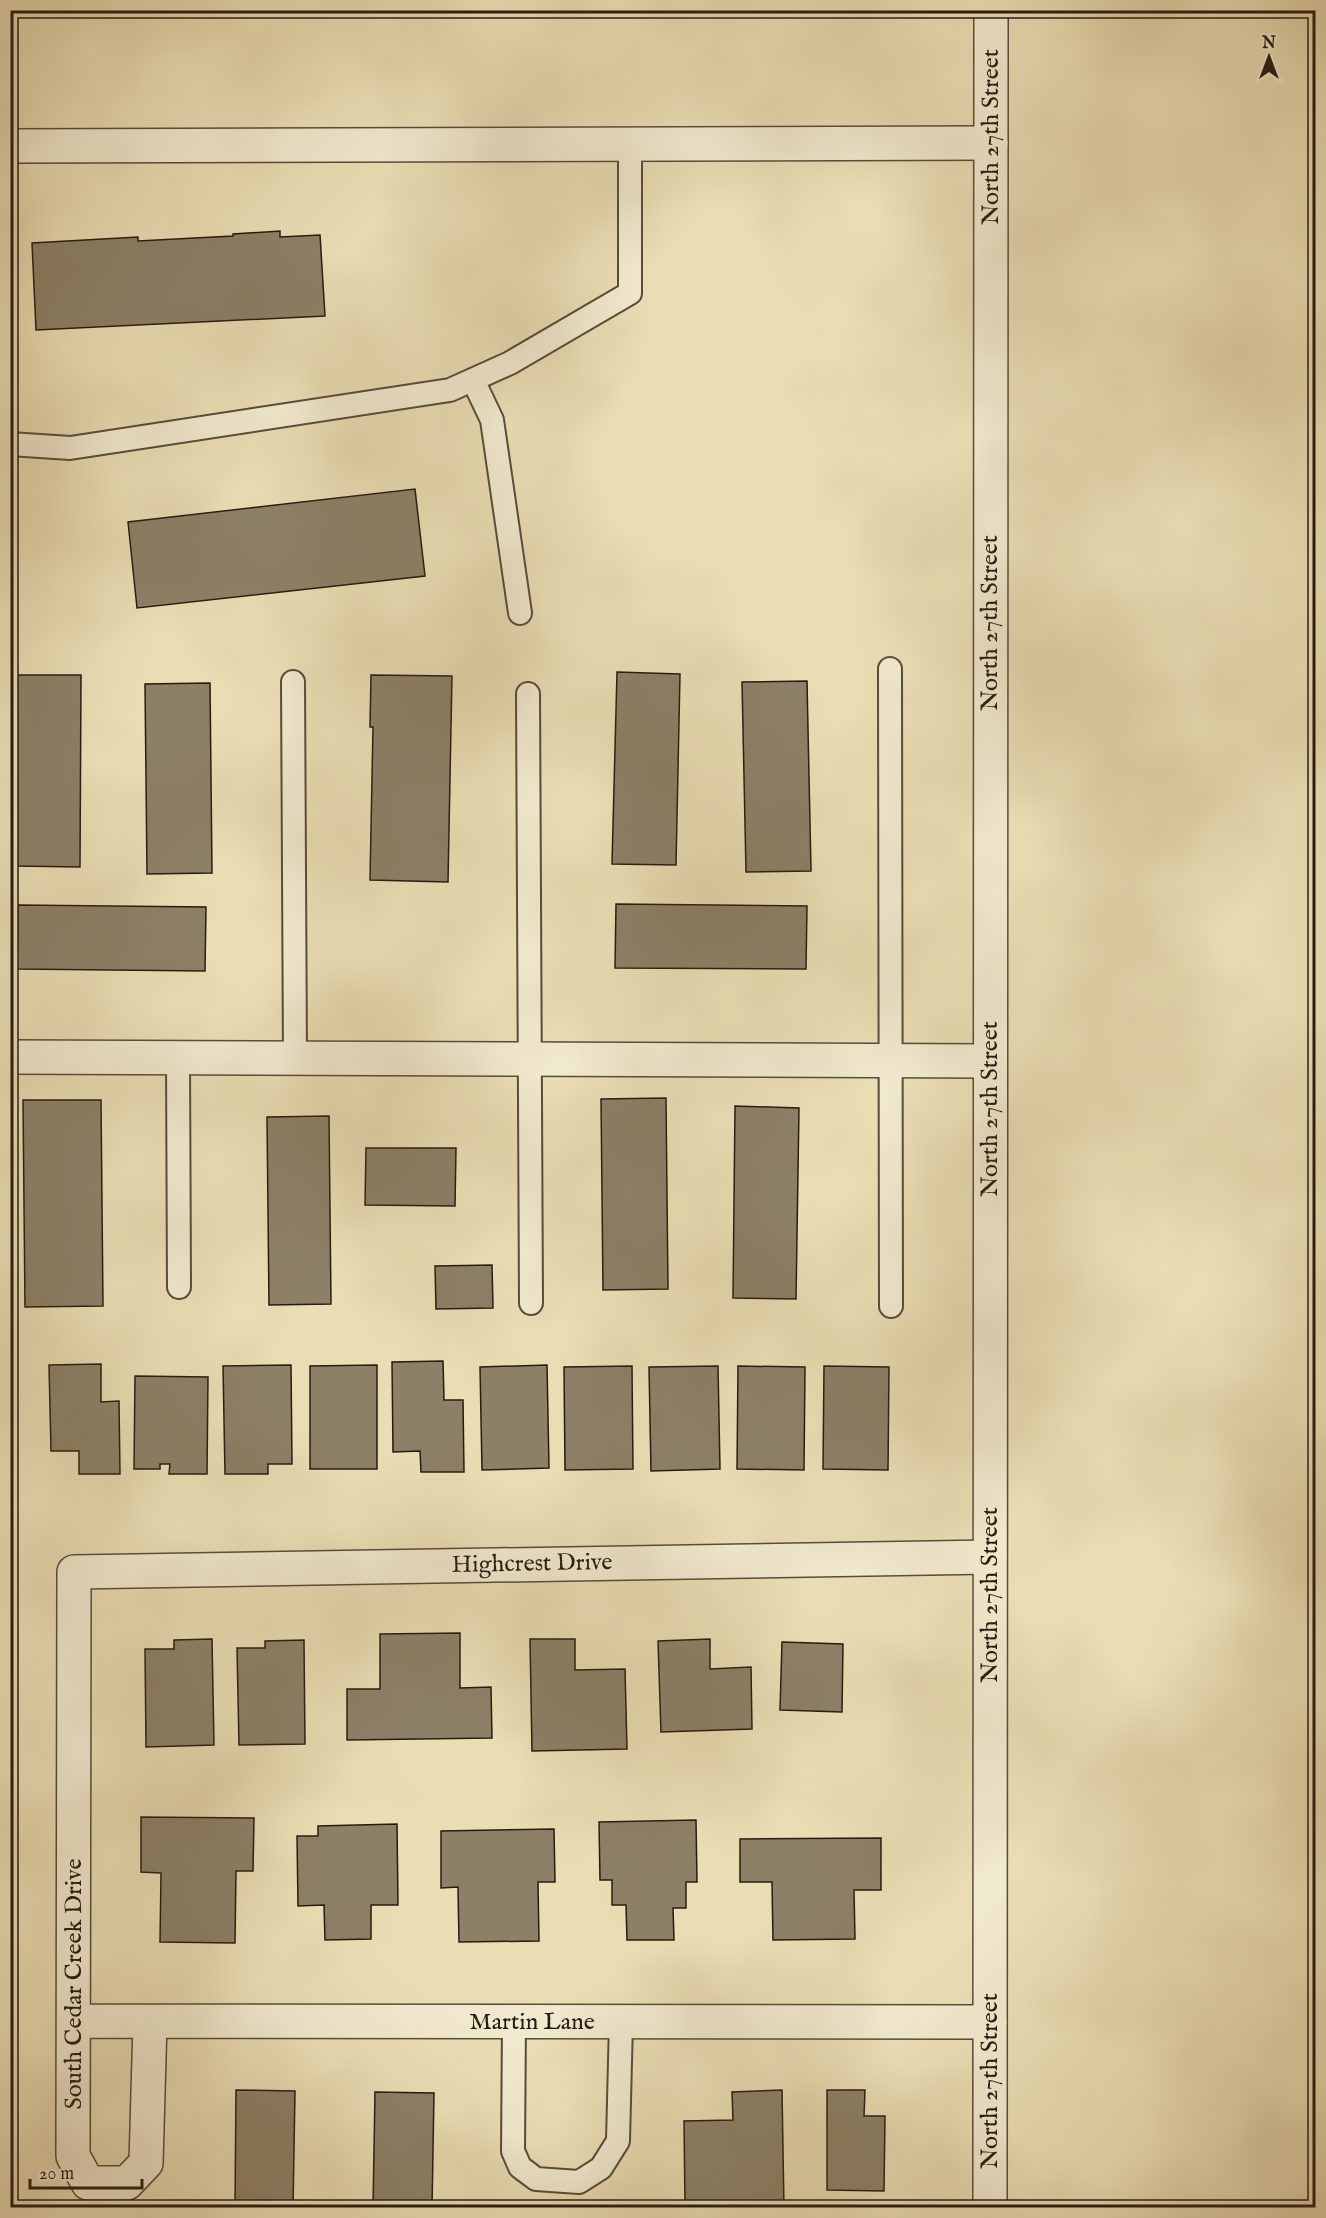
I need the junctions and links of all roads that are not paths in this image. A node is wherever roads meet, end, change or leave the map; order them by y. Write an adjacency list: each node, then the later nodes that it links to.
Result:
1 (991, 10): 2 (street, North 27th Street)
2 (991, 143): 3 (street); 16 (street, North 27th Street)
3 (630, 144): 4 (street); 5 (lane)
4 (10, 146)
5 (473, 380): 6 (lane); 7 (lane)
6 (10, 444)
7 (520, 613)
8 (890, 669): 15 (lane)
9 (292, 682): 13 (lane)
10 (528, 694): 14 (lane)
11 (10, 1057): 12 (street)
12 (178, 1058): 13 (street); 17 (lane)
13 (295, 1058): 14 (street)
14 (530, 1059): 15 (street); 18 (lane)
15 (891, 1060): 16 (street); 19 (lane)
16 (990, 1061): 20 (street, North 27th Street)
17 (179, 1287)
18 (531, 1303)
19 (891, 1306)
20 (990, 1557): 21 (street, Highcrest Drive); 26 (street, North 27th Street)
21 (74, 1572): 22 (street, South Cedar Creek Drive)
22 (74, 2021): 23 (street, Martin Lane); 23 (street, South Cedar Creek Drive)
23 (150, 2022): 24 (street, Martin Lane)
24 (514, 2022): 25 (street, Martin Lane); 25 (lane)
25 (621, 2022): 26 (street, Martin Lane)
26 (990, 2022): 27 (street, North 27th Street)
27 (990, 2208)

